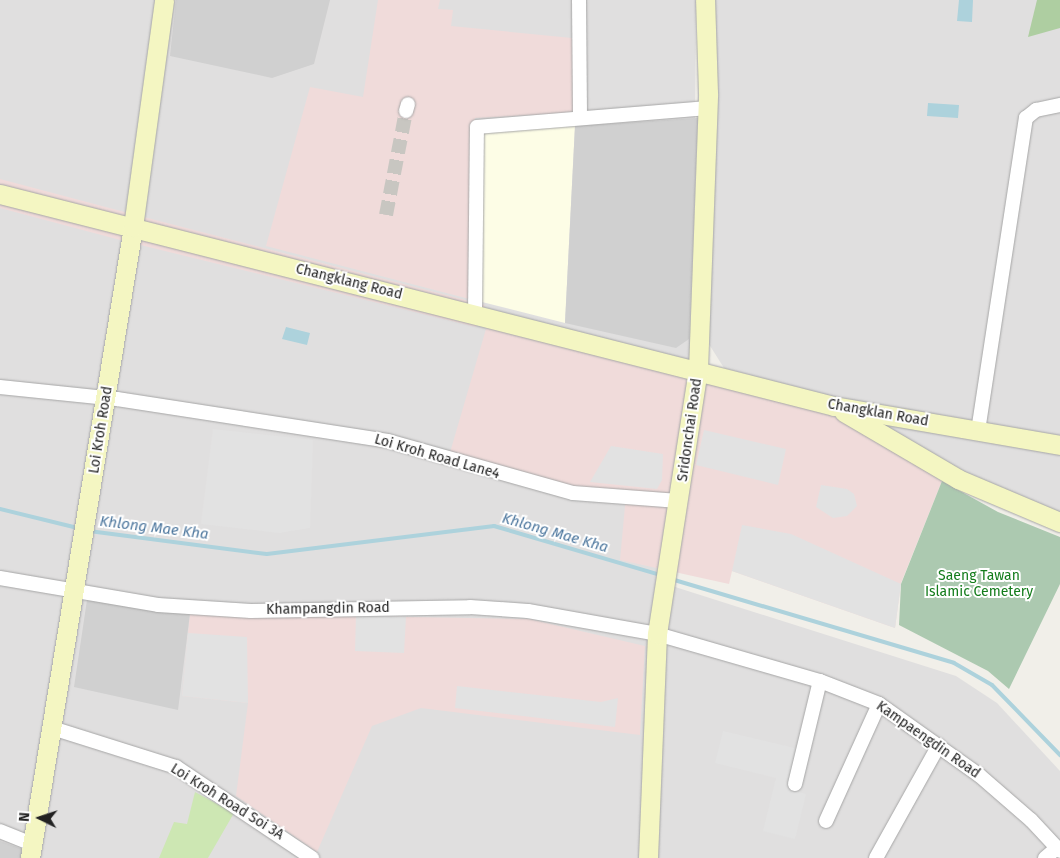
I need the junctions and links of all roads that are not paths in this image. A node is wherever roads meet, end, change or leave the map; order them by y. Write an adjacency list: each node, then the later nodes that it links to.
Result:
1 (164, 0): 8 (street, Loi Kroh Road)
2 (579, 0): 6 (street)
3 (705, 0): 5 (street, Sridonchai Road)
4 (1060, 105): 14 (street)
5 (707, 108): 6 (street); 10 (street, Sridonchai Road)
6 (580, 118): 9 (street)
7 (0, 194): 8 (street, Changklang Road)
8 (133, 228): 9 (street, Changklang Road); 12 (street, Loi Kroh Road)
9 (475, 314): 10 (street, Changklang Road)
10 (698, 370): 13 (street, Changklan Road); 16 (street, Sridonchai Road)
11 (0, 387): 12 (street, Loi Kroh Road Lane4)
12 (106, 397): 16 (street, Loi Kroh Road Lane4); 19 (street, Loi Kroh Road)
13 (834, 406): 14 (street, Changklan Road); 17 (street)
14 (978, 431): 15 (street, Changklan Road)
15 (1060, 445)
16 (679, 501): 20 (street, Sridonchai Road)
17 (1060, 522)
18 (0, 578): 19 (street, Khampangdin Road)
19 (75, 592): 20 (street, Khampangdin Road); 23 (street, Loi Kroh Road)
20 (657, 634): 21 (street, Kampaengdin Road); 31 (street, Sridonchai Road)
21 (820, 681): 22 (street, Kampaengdin Road); 25 (street)
22 (879, 704): 24 (street, Kampaengdin Road); 26 (street)
23 (52, 728): 29 (street, Loi Kroh Road); 30 (street, Loi Kroh Road Soi 3A)
24 (939, 745): 28 (street, Kampaengdin Road); 32 (street)
25 (795, 784)
26 (826, 821)
27 (0, 831): 29 (street)
28 (1058, 850): 33 (street)
29 (31, 851)
30 (312, 858)
31 (648, 858)
32 (876, 858)
33 (1045, 858)

